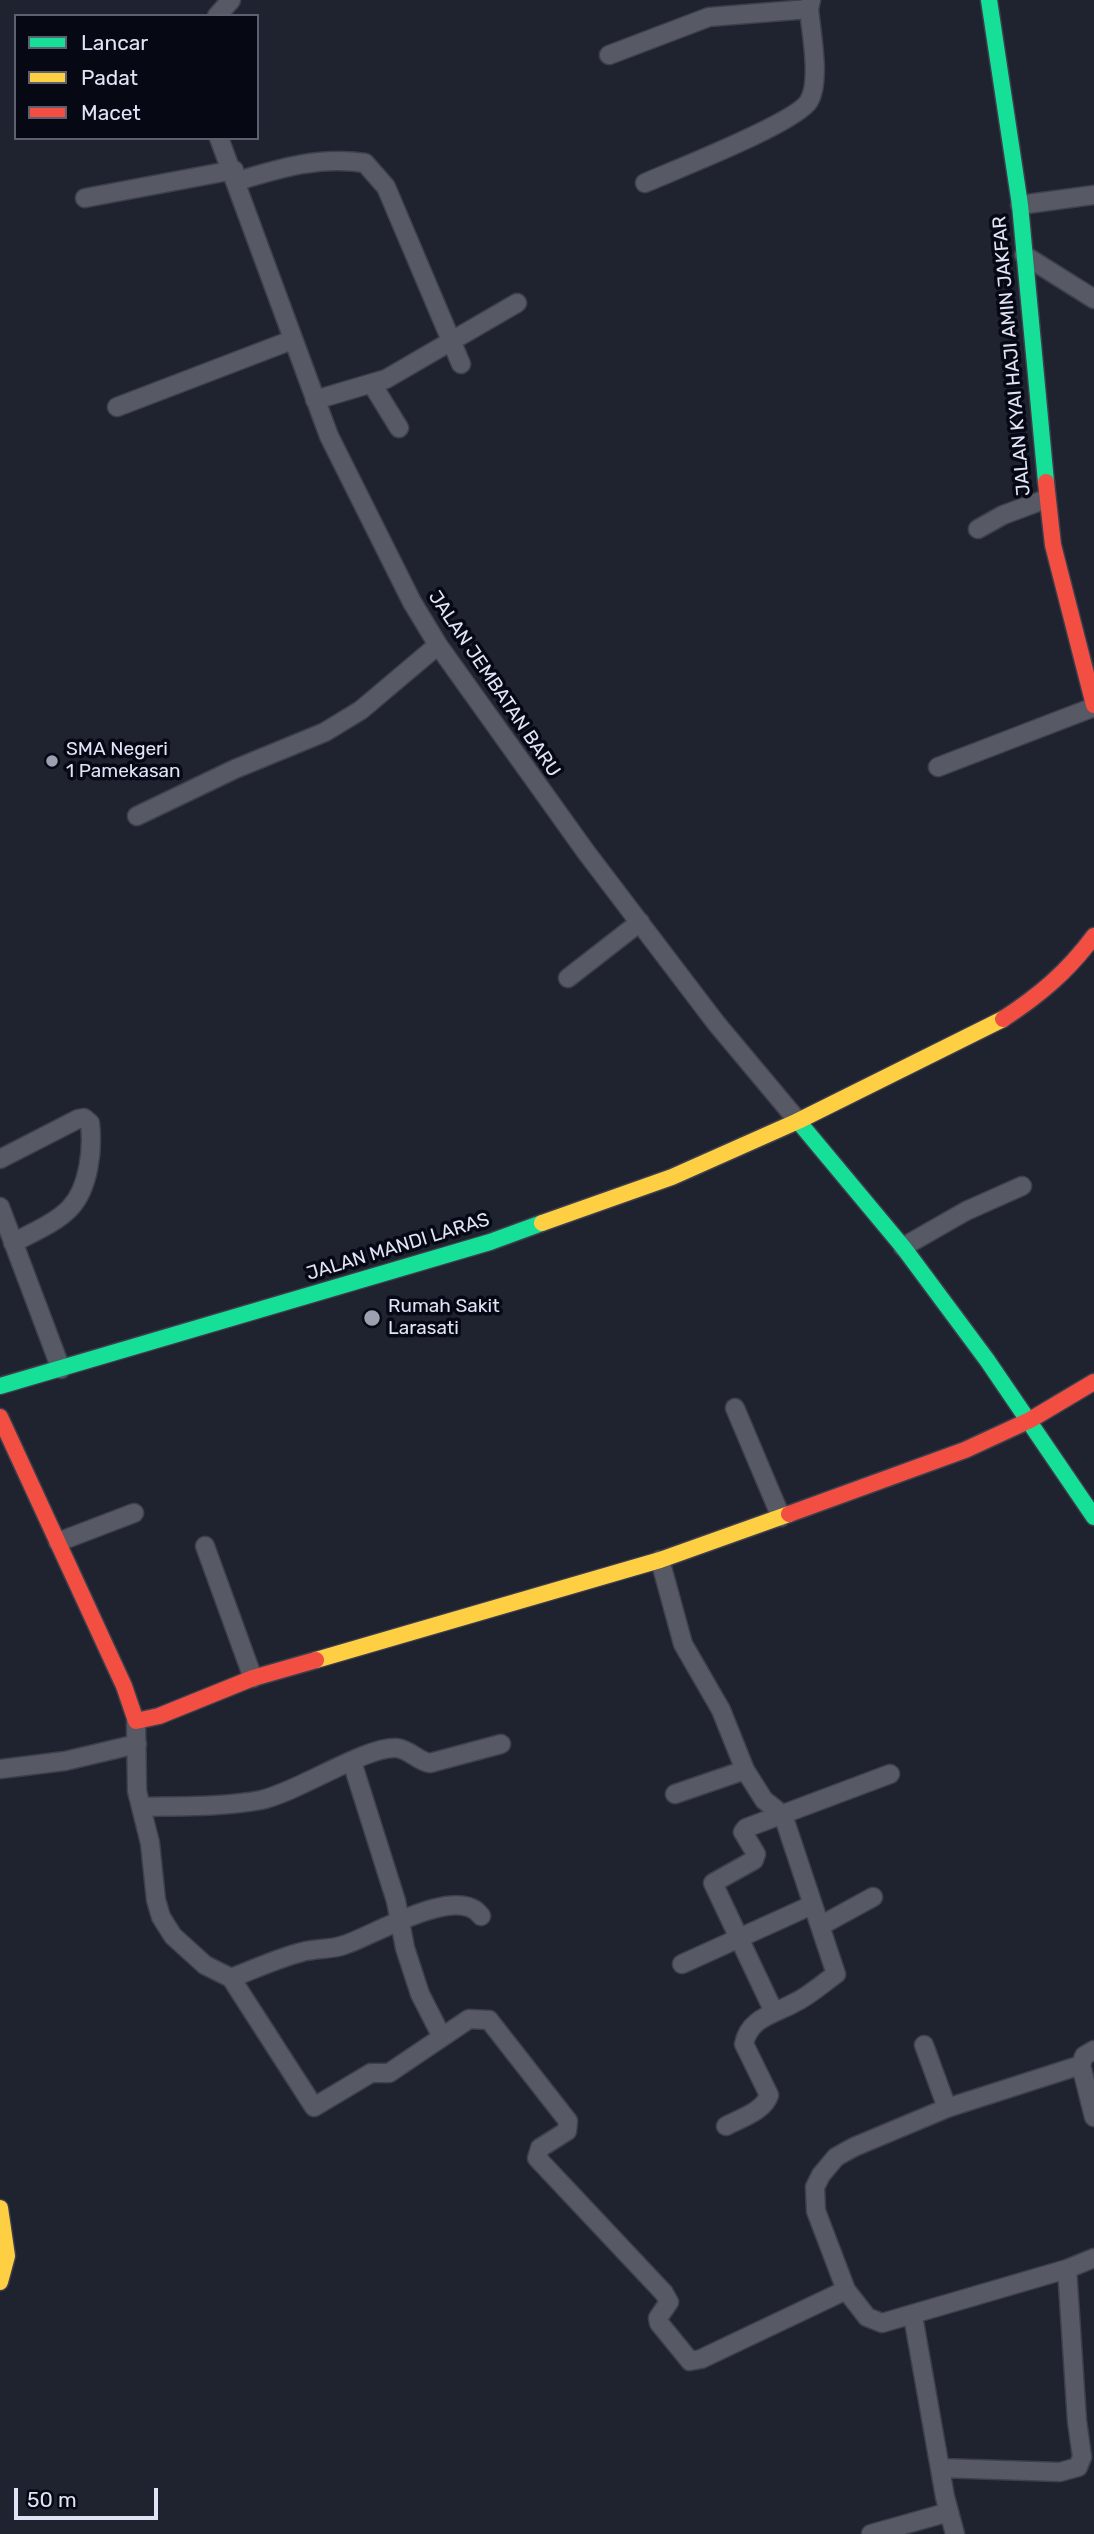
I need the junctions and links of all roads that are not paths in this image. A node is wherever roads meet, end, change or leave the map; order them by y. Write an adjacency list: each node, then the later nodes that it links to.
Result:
1 (231, 0): 4 (street)
2 (989, 0): 11 (main road, JALAN KYAI HAJI AMIN JAKFAR)
3 (810, 5): 5 (street); 8 (street)
4 (219, 14)
5 (609, 55)
6 (220, 140): 7 (street, JALAN JEMBATAN BARU)
7 (236, 176): 10 (street); 15 (street); 16 (street, JALAN JEMBATAN BARU)
8 (645, 183)
9 (1094, 195): 11 (street)
10 (85, 198)
11 (1020, 205): 12 (main road, JALAN KYAI HAJI AMIN JAKFAR)
12 (1024, 256): 13 (street); 22 (main road, JALAN KYAI HAJI AMIN JAKFAR)
13 (1094, 299)
14 (517, 303): 15 (street)
15 (451, 338): 17 (street); 18 (street)
16 (292, 340): 19 (street, JALAN JEMBATAN BARU); 20 (street)
17 (461, 364)
18 (372, 384): 19 (street); 21 (street)
19 (315, 400): 24 (street, JALAN JEMBATAN BARU)
20 (117, 407)
21 (399, 428)
22 (1046, 499): 23 (street); 25 (main road, JALAN KYAI HAJI AMIN JAKFAR)
23 (978, 529)
24 (438, 645): 27 (street); 28 (street, JALAN JEMBATAN BARU)
25 (1094, 706): 26 (street)
26 (938, 767)
27 (141, 814)
28 (640, 922): 30 (street); 31 (street, JALAN JEMBATAN BARU)
29 (1094, 936): 31 (main road)
30 (568, 978)
31 (798, 1121): 36 (main road); 37 (main road, JALAN MANDI LARAS)
32 (0, 1159): 35 (street)
33 (1022, 1186): 36 (street)
34 (0, 1207): 35 (street)
35 (13, 1243): 37 (street)
36 (903, 1247): 42 (main road)
37 (61, 1369): 39 (main road, JALAN MANDI LARAS)
38 (1094, 1382): 42 (main road)
39 (0, 1386)
40 (735, 1408): 44 (street)
41 (0, 1417): 46 (main road)
42 (1030, 1420): 44 (main road); 45 (main road)
43 (134, 1513): 46 (street)
44 (780, 1517): 48 (main road)
45 (1094, 1517)
46 (58, 1542): 50 (main road)
47 (205, 1546): 49 (street)
48 (660, 1560): 49 (main road); 55 (street)
49 (253, 1678): 50 (main road)
50 (136, 1721): 51 (street)
51 (137, 1744): 54 (street); 58 (street)
52 (501, 1744): 53 (street)
53 (352, 1762): 58 (street); 63 (street)
54 (0, 1769)
55 (745, 1770): 57 (street); 59 (street)
56 (890, 1774): 59 (street)
57 (674, 1794)
58 (142, 1807): 67 (street)
59 (783, 1815): 61 (street); 65 (street)
60 (873, 1897): 64 (street)
61 (812, 1905): 64 (street); 65 (street)
62 (481, 1916): 63 (street)
63 (400, 1919): 67 (street); 69 (street)
64 (820, 1926): 68 (street)
65 (738, 1936): 66 (street); 68 (street)
66 (682, 1964)
67 (231, 1978): 69 (street)
68 (774, 2012): 75 (street)
69 (442, 2037): 80 (street)
70 (924, 2045): 73 (street)
71 (1094, 2050): 72 (street)
72 (1081, 2065): 73 (street); 74 (street)
73 (947, 2108): 80 (street)
74 (1094, 2117)
75 (726, 2126)
76 (0, 2208): 79 (main road)
77 (1094, 2258): 78 (street)
78 (1067, 2270): 81 (street); 82 (street)
79 (0, 2282)
80 (846, 2290): 81 (street)
81 (913, 2316): 83 (street)
82 (1085, 2422): 83 (street)
83 (940, 2468): 84 (street)
84 (949, 2512): 85 (street); 86 (street)
85 (871, 2534)
86 (955, 2534)

